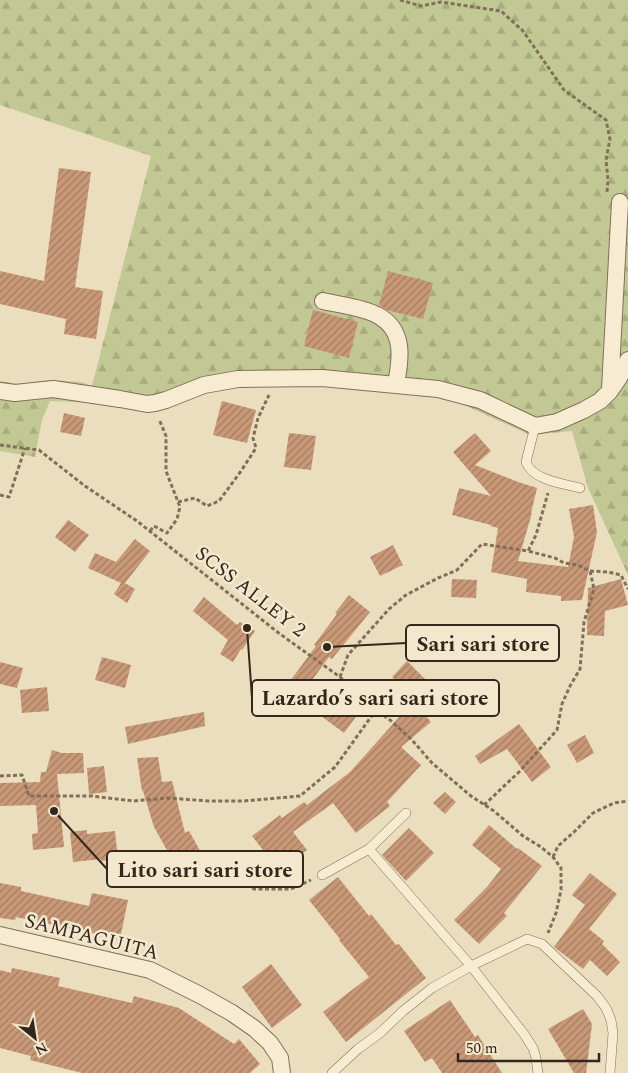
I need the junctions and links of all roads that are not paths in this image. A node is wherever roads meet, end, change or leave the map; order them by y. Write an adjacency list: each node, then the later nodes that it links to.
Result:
1 (613, 198): 2 (street)
2 (623, 246): 7 (street)
3 (322, 301): 5 (street)
4 (628, 360): 7 (street)
5 (396, 384): 6 (street); 8 (street)
6 (0, 391)
7 (610, 391): 8 (street)
8 (535, 426): 9 (lane)
9 (580, 488)
10 (406, 813): 11 (lane)
11 (369, 849): 12 (lane); 14 (lane)
12 (322, 875)
13 (0, 935): 15 (street, SAMPAGUITA)
14 (471, 966): 16 (lane); 17 (lane); 18 (lane)
15 (282, 1073)
16 (332, 1073)
17 (538, 1073)
18 (610, 1073)

